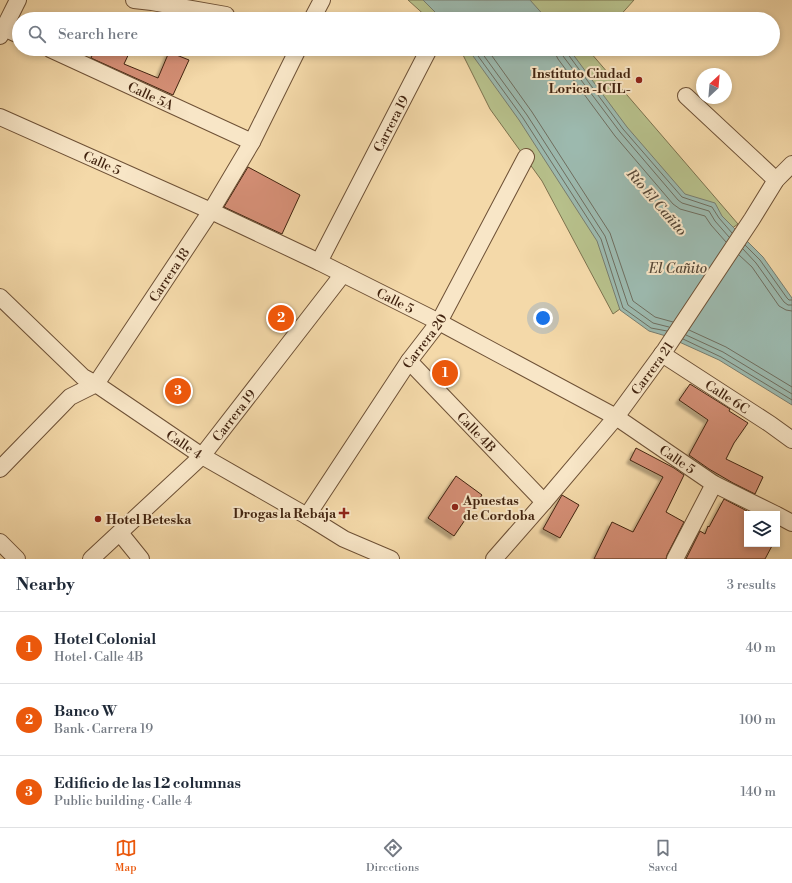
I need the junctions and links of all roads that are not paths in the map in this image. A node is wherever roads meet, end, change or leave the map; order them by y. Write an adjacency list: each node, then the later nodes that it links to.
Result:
1 (18, 0): 7 (street)
2 (134, 0): 4 (street)
3 (322, 0): 6 (street)
4 (152, 1): 5 (street)
5 (210, 12)
6 (316, 12)
7 (2, 32): 8 (street)
8 (12, 34)
9 (65, 56): 14 (street, Calle 5A)
10 (295, 56): 14 (street, Carrera 18)
11 (425, 56): 19 (street, Carrera 19)
12 (686, 96): 17 (street)
13 (0, 117): 18 (street, Calle 5)
14 (252, 142): 18 (street, Carrera 18)
15 (526, 157): 22 (street, Carrera 20)
16 (792, 164): 17 (street, Carrera 21)
17 (776, 180): 23 (street, Carrera 21)
18 (211, 211): 19 (street, Calle 5); 25 (street, Carrera 18)
19 (319, 262): 20 (street, Calle 5)
20 (343, 274): 22 (street, Calle 5); 28 (street, Carrera 19)
21 (0, 297): 25 (street, Calle 4)
22 (439, 322): 24 (street, Carrera 20); 26 (street, Calle 5)
23 (664, 352): 26 (street, Carrera 21); 27 (street, Calle 6C)
24 (409, 361): 31 (street, Calle 4B); 33 (street, Carrera 20)
25 (96, 384): 28 (street, Calle 4); 29 (street, Carrera 18)
26 (616, 417): 30 (street, Calle 5); 31 (street, Carrera 21)
27 (792, 440)
28 (202, 456): 33 (street, Calle 4); 36 (street, Carrera 19)
29 (0, 468)
30 (714, 484): 32 (street, Calle 5); 43 (street)
31 (544, 502): 42 (street, Carrera 21)
32 (770, 511)
33 (307, 516): 41 (street, Calle 4)
34 (780, 516): 35 (street, Calle 5)
35 (792, 523)
36 (120, 533): 39 (street, Carrera 19); 40 (street)
37 (0, 542): 38 (street)
38 (17, 559)
39 (91, 559)
40 (141, 559)
41 (391, 559)
42 (494, 559)
43 (675, 559)

